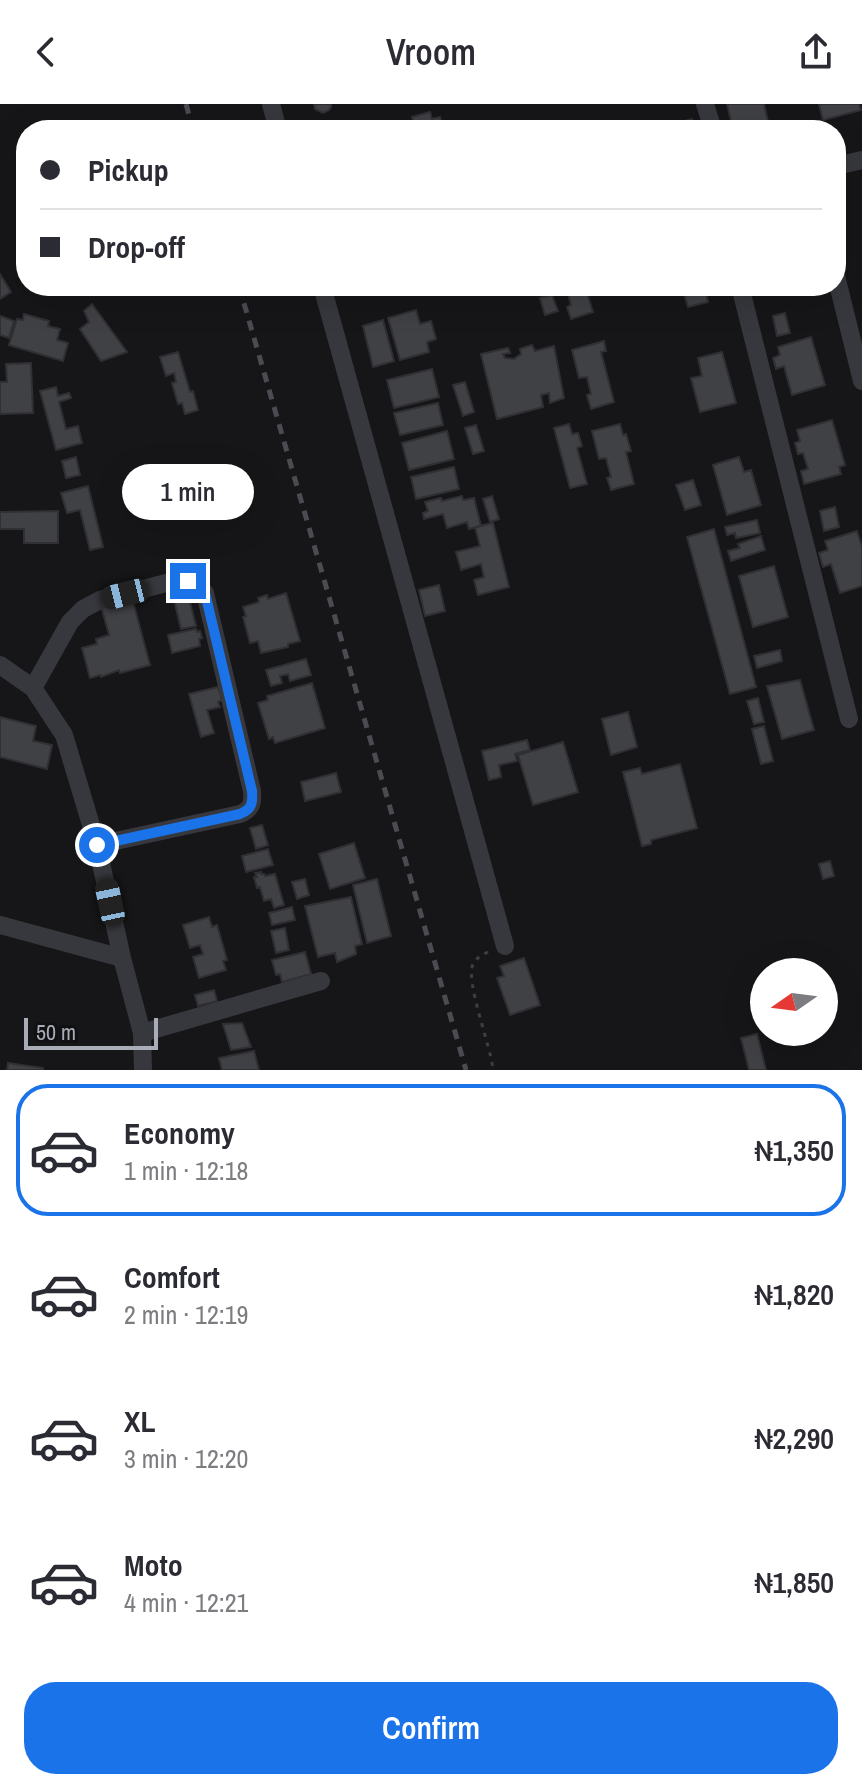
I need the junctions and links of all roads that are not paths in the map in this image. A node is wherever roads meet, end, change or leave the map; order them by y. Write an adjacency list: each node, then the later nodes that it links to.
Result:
1 (328, 296): 10 (street)
2 (743, 296): 7 (street)
3 (841, 296): 4 (street)
4 (862, 381)
5 (0, 665): 6 (street)
6 (33, 688): 8 (street); 8 (street)
7 (849, 719)
8 (97, 845): 11 (street)
9 (0, 925): 11 (street)
10 (505, 946)
11 (122, 958): 13 (street)
12 (321, 981): 13 (street)
13 (142, 1033): 14 (street)
14 (143, 1070)

